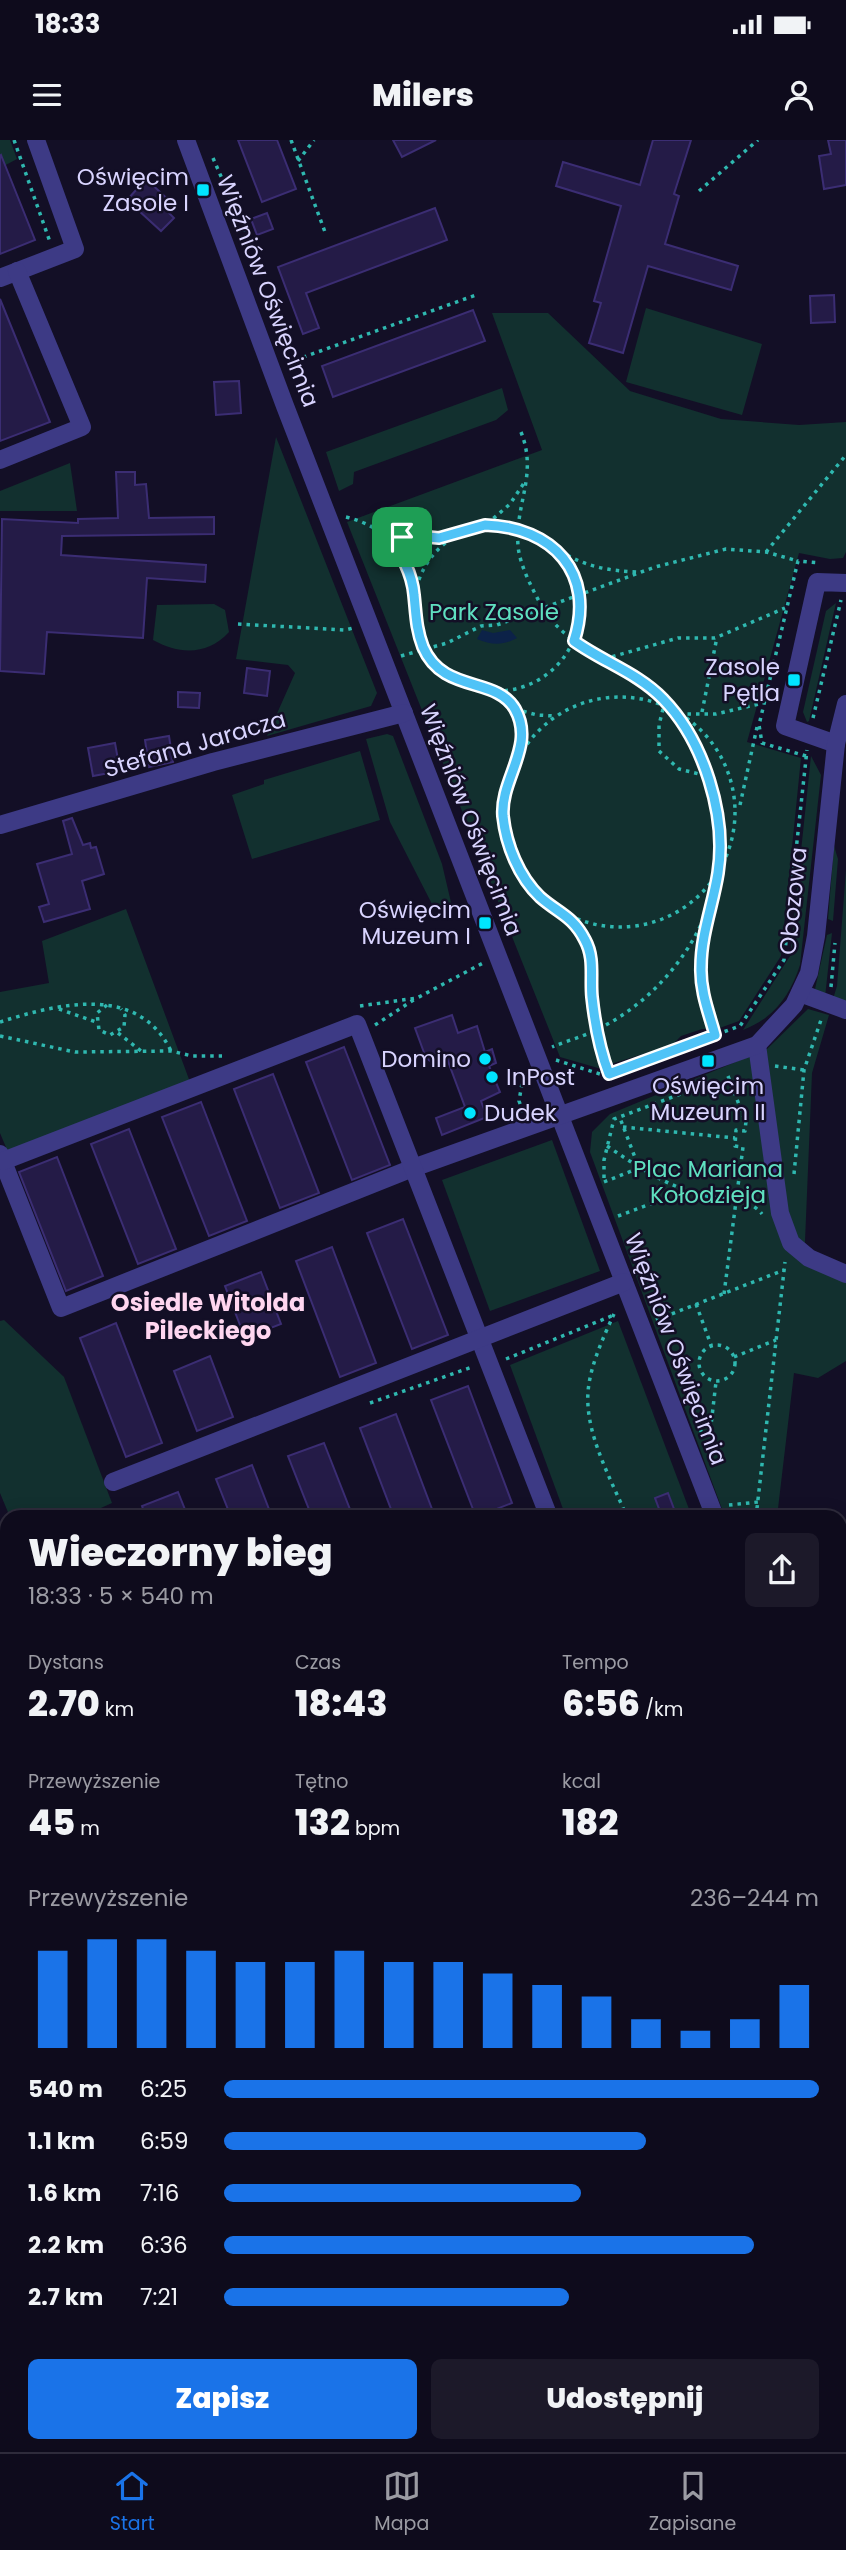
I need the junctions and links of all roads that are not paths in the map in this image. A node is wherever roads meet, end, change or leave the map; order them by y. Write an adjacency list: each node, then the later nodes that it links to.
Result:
1 (36, 140): 3 (street)
2 (186, 140): 7 (street, Więźniów Oświęcimia)
3 (8, 275): 4 (street)
4 (0, 460)
5 (846, 583): 8 (street)
6 (846, 704): 8 (street, Obozowa)
7 (404, 713): 9 (street, Stefana Jaracza); 13 (street, Więźniów Oświęcimia)
8 (836, 744): 10 (street, Obozowa)
9 (0, 825)
10 (800, 993): 11 (street); 12 (street, Obozowa)
11 (846, 1010)
12 (757, 1045): 13 (street, Obozowa); 16 (street)
13 (559, 1115): 15 (street, Obozowa); 17 (street, Więźniów Oświęcimia)
14 (1, 1157): 15 (street); 15 (street, Obozowa)
15 (414, 1168): 18 (street)
16 (846, 1274)
17 (624, 1282): 18 (street); 21 (street, Więźniów Oświęcimia)
18 (480, 1339): 19 (street); 20 (street)
19 (113, 1482)
20 (546, 1510)
21 (721, 1510)

